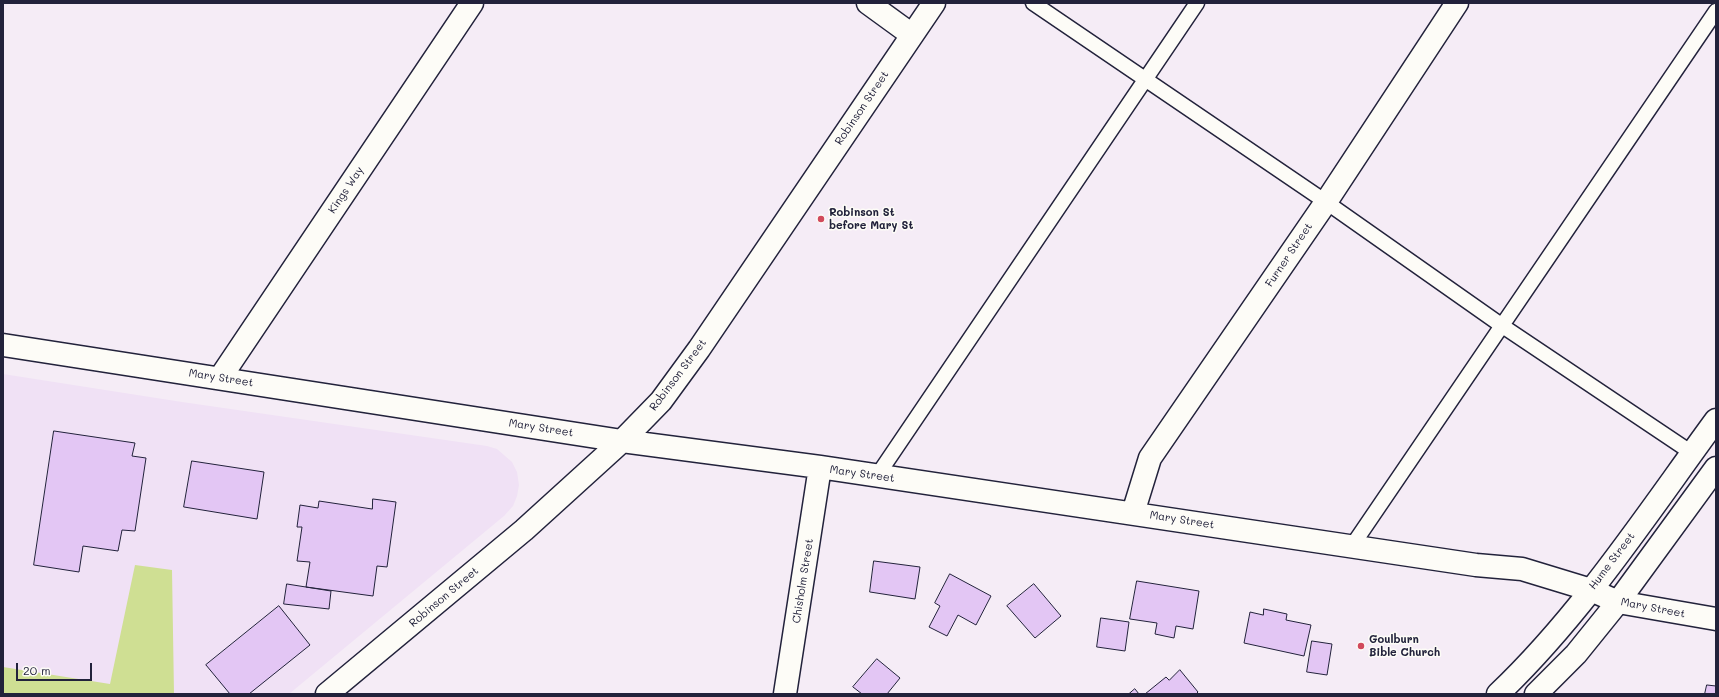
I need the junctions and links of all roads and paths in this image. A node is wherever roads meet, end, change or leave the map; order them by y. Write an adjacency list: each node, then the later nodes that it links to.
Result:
1 (472, 3): 13 (street, Kings Way)
2 (868, 3): 8 (street)
3 (934, 3): 8 (street, Robinson Street)
4 (1032, 3): 9 (lane)
5 (1197, 3): 9 (lane)
6 (1457, 3): 10 (street, Furner Street)
7 (1716, 11): 11 (lane)
8 (912, 34): 15 (street, Robinson Street)
9 (1145, 79): 10 (lane); 19 (lane)
10 (1326, 202): 11 (lane); 20 (street, Furner Street)
11 (1501, 325): 16 (lane); 21 (lane)
12 (3, 345): 13 (street, Mary Street)
13 (220, 378): 15 (street, Mary Street)
14 (1716, 420): 16 (street, Hume Street)
15 (622, 441): 17 (street, Mary Street); 25 (street, Robinson Street)
16 (1692, 453): 22 (street, Hume Street)
17 (820, 468): 19 (street, Mary Street); 26 (street, Chisholm Street)
18 (1716, 468): 23 (street)
19 (877, 476): 20 (street, Mary Street)
20 (1133, 513): 21 (street, Mary Street)
21 (1352, 546): 22 (street, Mary Street)
22 (1591, 590): 23 (street, Mary Street); 27 (street, Hume Street)
23 (1618, 602): 24 (street, Mary Street); 28 (street)
24 (1716, 620)
25 (327, 694)
26 (785, 694)
27 (1498, 694)
28 (1536, 694)

